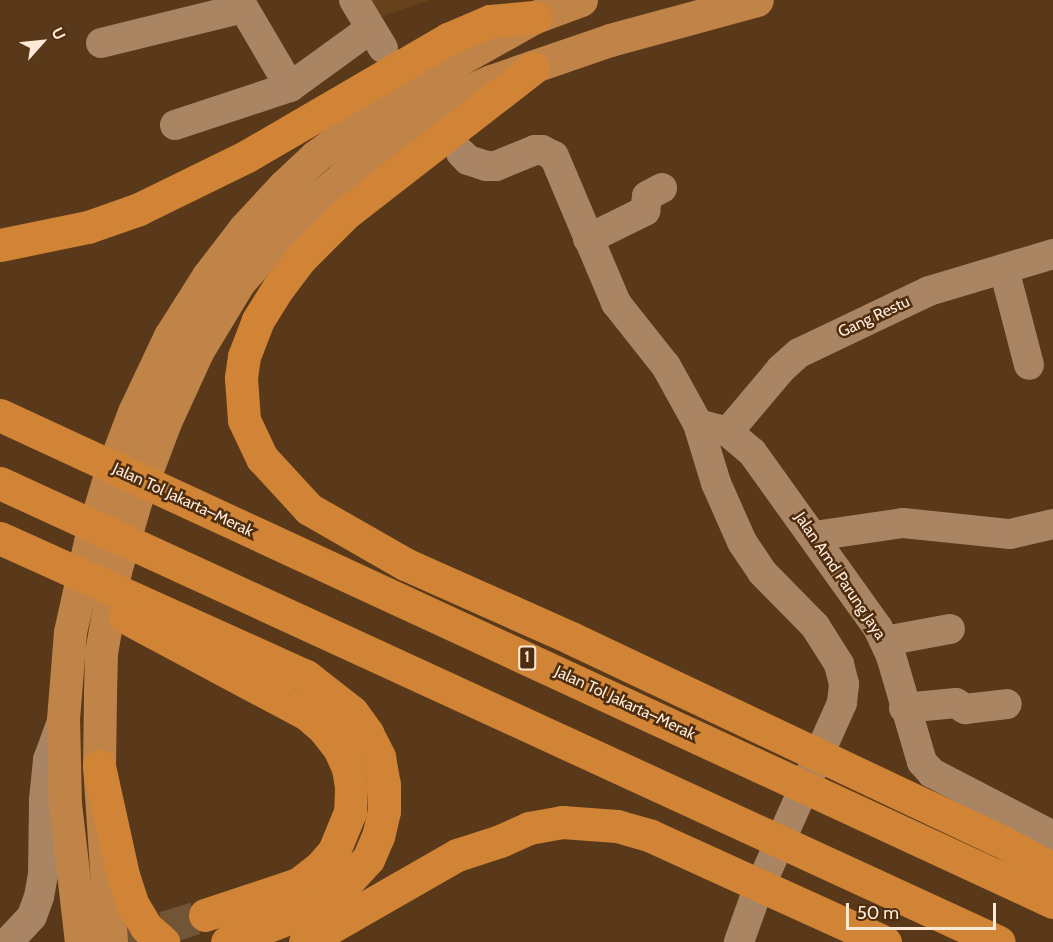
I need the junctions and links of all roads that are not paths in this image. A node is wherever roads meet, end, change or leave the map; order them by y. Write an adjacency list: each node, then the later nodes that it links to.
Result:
1 (354, 0): 8 (street)
2 (581, 0): 5 (main road)
3 (757, 0): 7 (main road)
4 (241, 4): 6 (street); 8 (street)
5 (535, 17): 13 (highway); 30 (main road)
6 (101, 43)
7 (533, 68): 26 (highway); 31 (main road)
8 (290, 87): 9 (street)
9 (175, 125)
10 (461, 153): 12 (street)
11 (662, 188): 12 (street)
12 (588, 239): 18 (street)
13 (0, 245)
14 (1053, 254): 15 (street, Gang Restu)
15 (1004, 268): 16 (street); 19 (street, Gang Restu)
16 (1029, 364)
17 (0, 415): 32 (highway, Jalan Tol Jakarta–Merak / 1)
18 (698, 424): 19 (street, Jalan Amd Parung Jaya); 45 (street)
19 (728, 432): 22 (street, Jalan Amd Parung Jaya)
20 (0, 483): 47 (highway)
21 (1053, 524): 22 (street)
22 (814, 536): 27 (street, Jalan Amd Parung Jaya)
23 (0, 538): 42 (highway)
24 (0, 546): 37 (highway)
25 (950, 629): 27 (street)
26 (571, 638): 32 (highway); 35 (highway)
27 (885, 641): 29 (street, Jalan Amd Parung Jaya)
28 (1007, 704): 29 (street)
29 (904, 708): 33 (street, Jalan Amd Parung Jaya)
30 (63, 719): 38 (street); 39 (main road)
31 (99, 766): 40 (main road); 41 (highway)
32 (862, 812): 36 (highway, Jalan Tol Jakarta–Merak / 1)
33 (1053, 836)
34 (500, 841): 43 (highway); 44 (highway); 46 (highway)
35 (1053, 869)
36 (1053, 902)
37 (205, 915)
38 (8, 942)
39 (81, 942)
40 (111, 942)
41 (163, 942)
42 (227, 942)
43 (305, 942)
44 (351, 942)
45 (739, 942)
46 (885, 942)
47 (999, 942)

